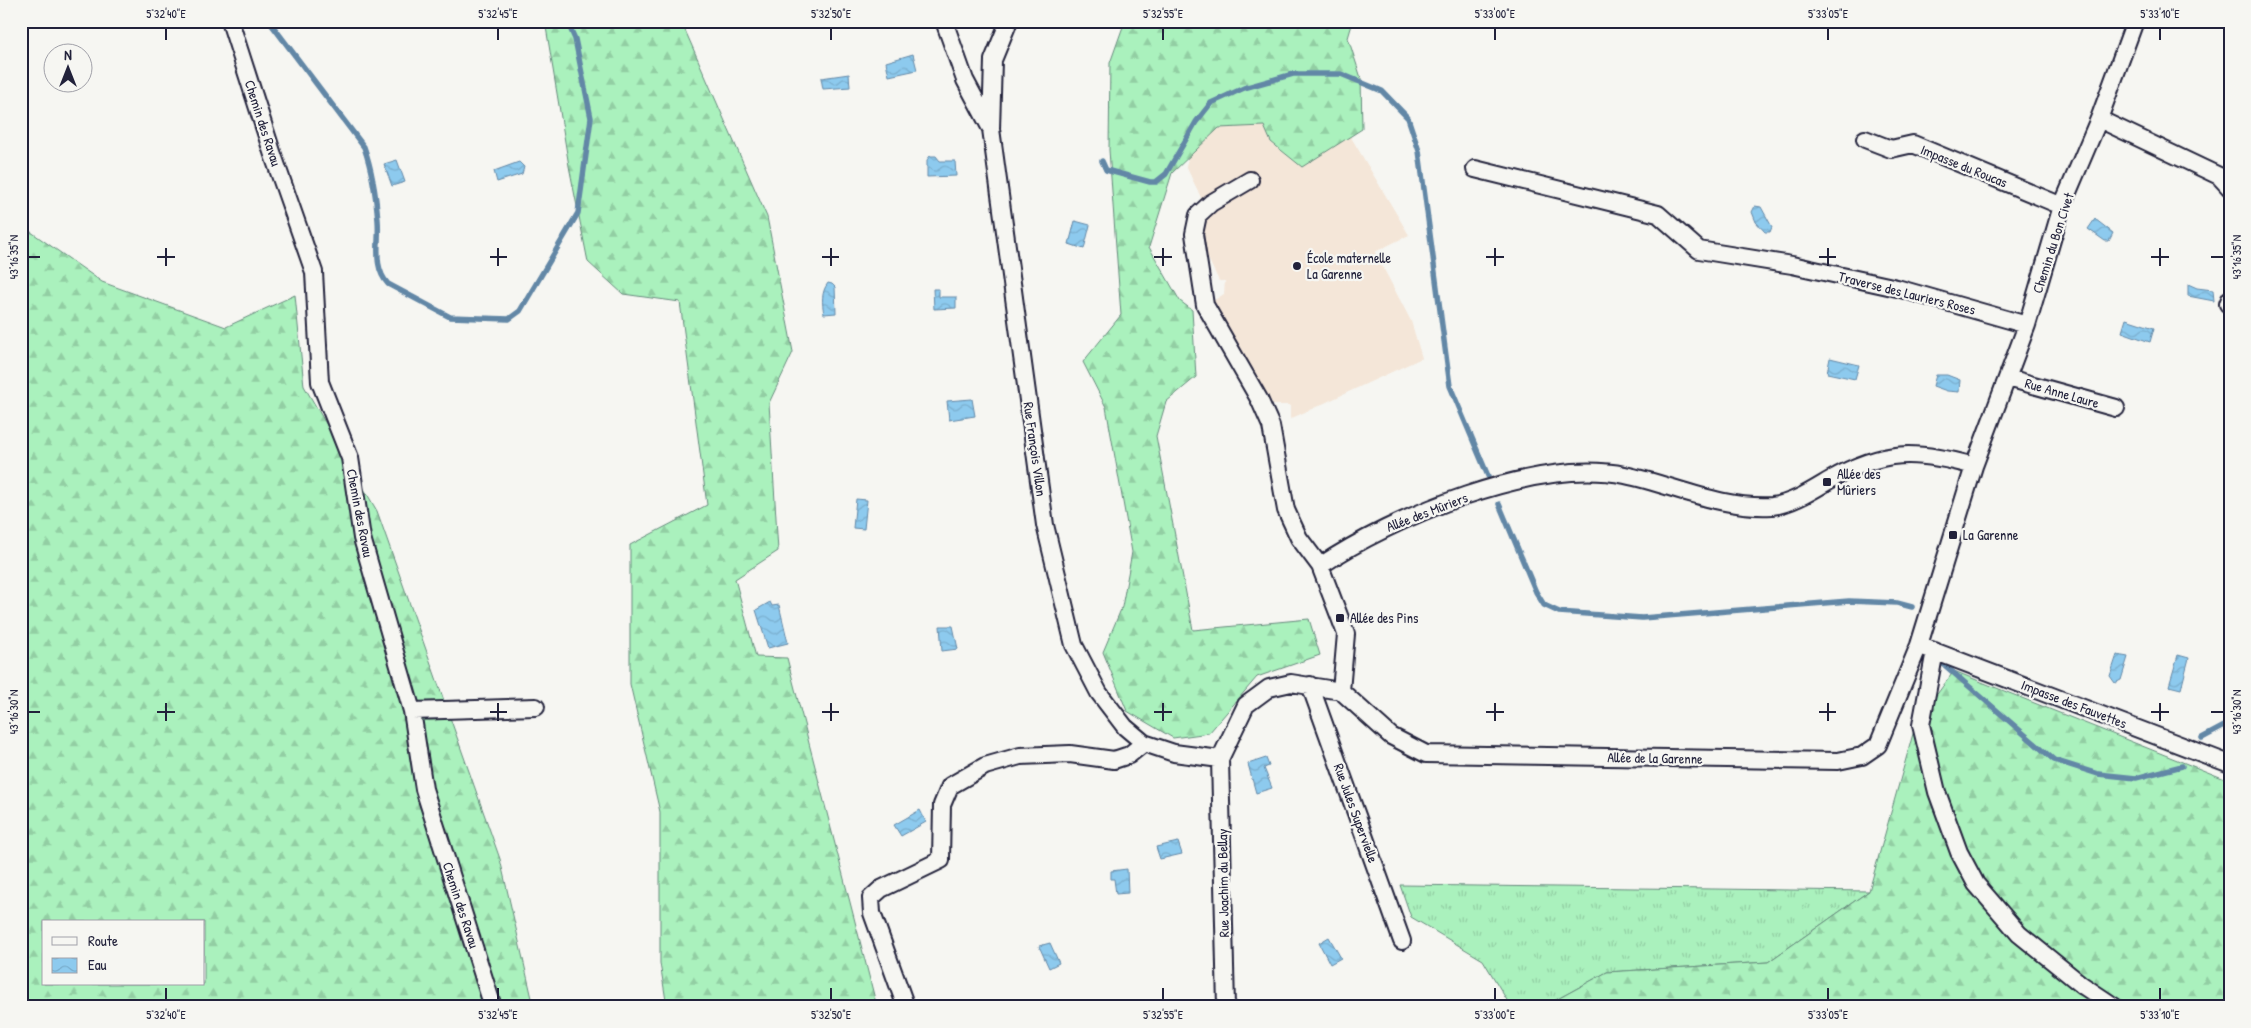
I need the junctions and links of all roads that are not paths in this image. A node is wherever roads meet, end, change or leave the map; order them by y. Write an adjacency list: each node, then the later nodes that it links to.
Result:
1 (230, 21): 22 (street, Chemin des Ravau)
2 (944, 21): 6 (street, Rue François Villon)
3 (1009, 21): 6 (street, Rue François Villon)
4 (2135, 21): 5 (street, Chemin du Bon Civet)
5 (2099, 119): 10 (street); 11 (street, Chemin du Bon Civet)
6 (991, 129): 23 (street, Rue François Villon)
7 (1865, 140): 11 (street, Impasse du Roucas)
8 (1475, 169): 12 (street, Traverse des Lauriers Roses)
9 (1250, 180): 16 (street)
10 (2230, 188)
11 (2062, 206): 12 (street, Chemin du Bon Civet)
12 (2027, 325): 13 (street, Chemin du Bon Civet)
13 (2008, 378): 14 (street, Rue Anne Laure); 15 (street, Chemin du Bon Civet)
14 (2116, 408)
15 (1974, 466): 16 (street, Allée des Mûriers); 17 (street)
16 (1320, 566): 20 (street)
17 (1919, 645): 18 (street, Impasse des Fauvettes); 20 (street, Allée de la Garenne)
18 (1935, 651): 25 (street, Impasse des Fauvettes); 30 (street)
19 (1310, 685): 20 (street); 24 (street); 26 (street, Rue Jules Supervielle)
20 (1341, 691)
21 (536, 707): 22 (street)
22 (412, 711): 27 (street, Chemin des Ravau)
23 (1144, 743): 24 (street); 28 (street)
24 (1220, 759): 29 (street, Rue Joachim du Bellay)
25 (2230, 764)
26 (1402, 941)
27 (493, 1007)
28 (906, 1007)
29 (1226, 1007)
30 (2116, 1007)

